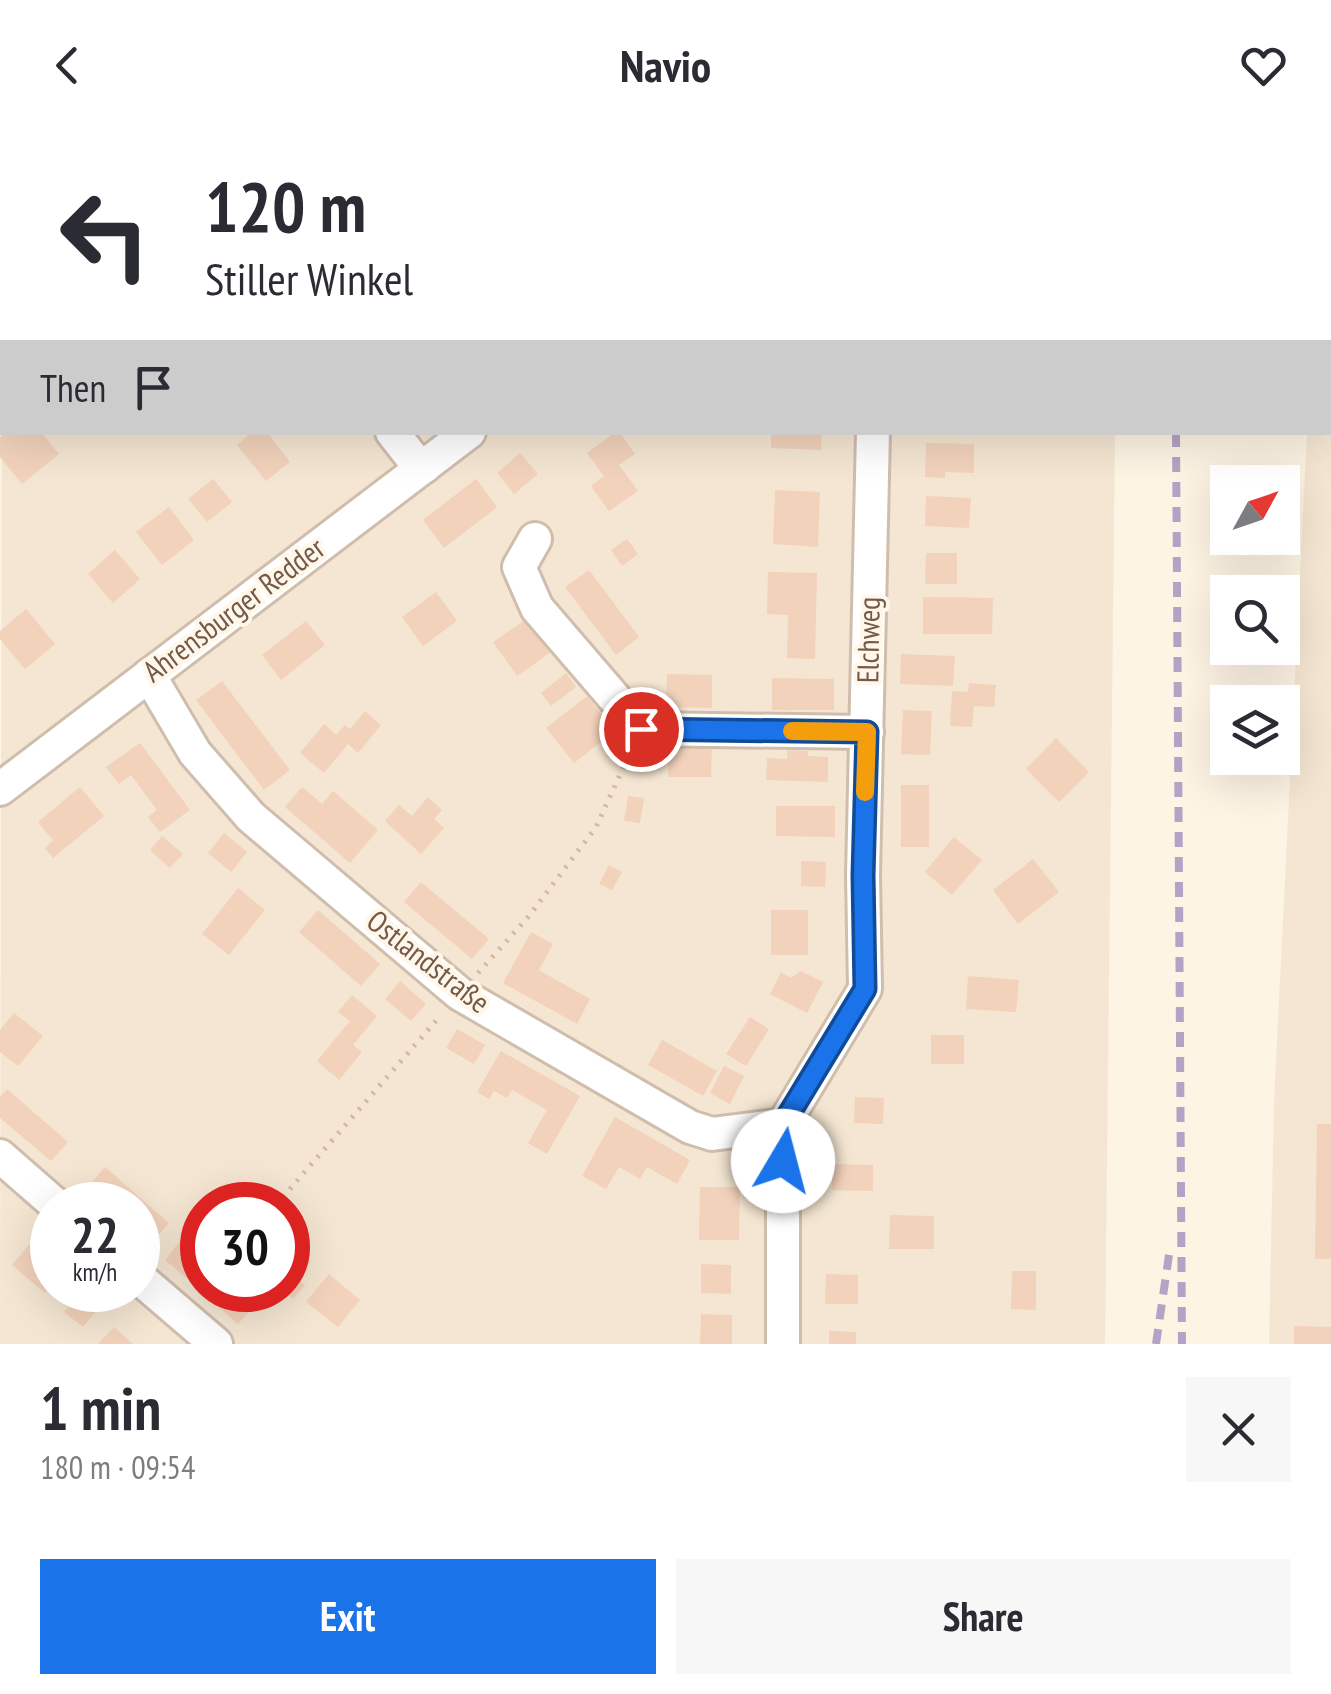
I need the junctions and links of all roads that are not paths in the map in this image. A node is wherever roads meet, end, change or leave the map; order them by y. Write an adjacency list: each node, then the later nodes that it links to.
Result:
1 (394, 435): 4 (street)
2 (465, 435): 4 (street, Ahrensburger Redder)
3 (873, 435): 7 (street, Elchweg)
4 (424, 466): 6 (street, Ahrensburger Redder)
5 (535, 539): 7 (street)
6 (148, 675): 8 (street, Ahrensburger Redder); 9 (street, Ostlandstraße)
7 (867, 732): 9 (street, Elchweg)
8 (0, 789)
9 (783, 1124): 14 (street)
10 (0, 1156): 11 (street)
11 (30, 1182)
12 (160, 1296): 13 (street)
13 (216, 1344)
14 (782, 1344)

